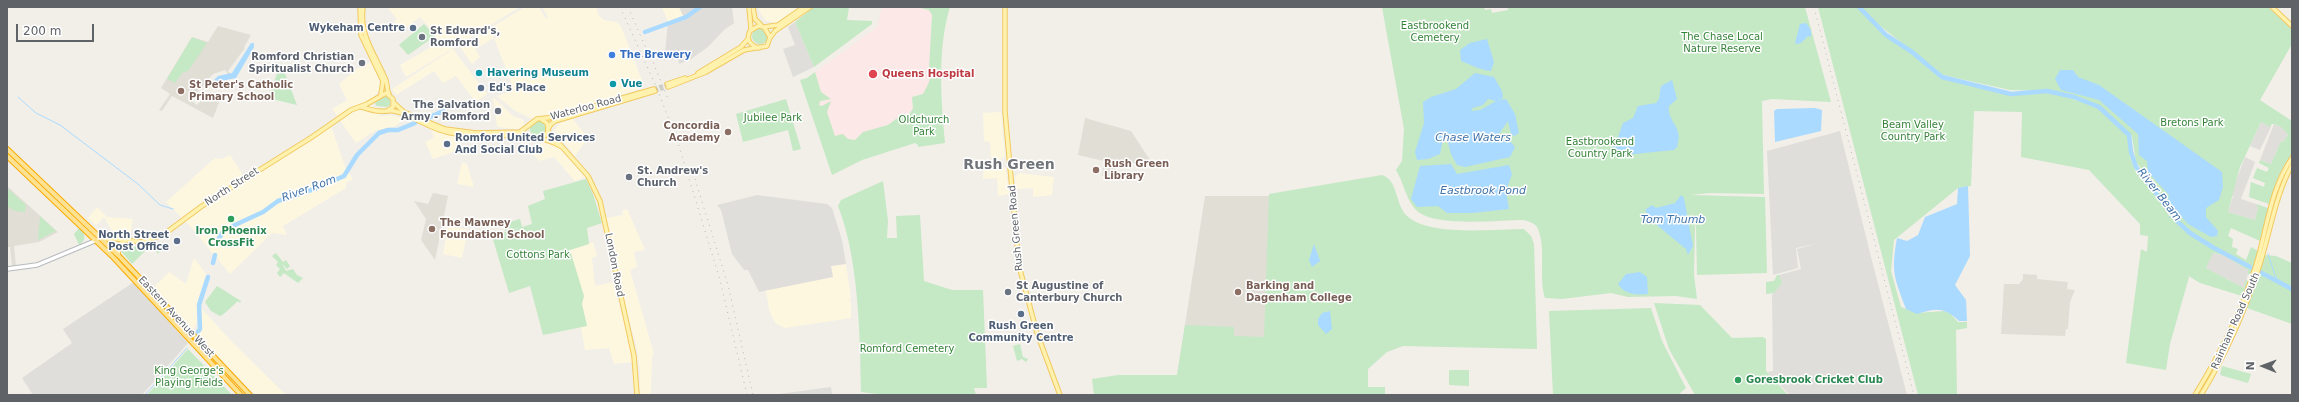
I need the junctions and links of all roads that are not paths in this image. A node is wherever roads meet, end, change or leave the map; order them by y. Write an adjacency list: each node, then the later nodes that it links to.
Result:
1 (360, 7): 15 (main road)
2 (363, 7): 16 (main road)
3 (749, 7): 11 (main road)
4 (753, 7): 9 (main road)
5 (804, 7): 9 (main road)
6 (810, 7): 13 (main road)
7 (1005, 7): 42 (main road, Rush Green Road)
8 (2272, 7): 10 (main road)
9 (763, 26): 11 (main road); 13 (main road)
10 (2292, 26)
11 (751, 29): 12 (main road)
12 (748, 38): 14 (main road); 14 (main road)
13 (770, 39): 14 (main road)
14 (759, 48)
15 (381, 94): 16 (main road); 17 (main road)
16 (389, 94): 18 (main road)
17 (373, 101): 19 (main road, North Street); 20 (main road)
18 (394, 102): 21 (main road); 23 (main road)
19 (360, 106): 20 (main road); 34 (main road, North Street)
20 (374, 110): 21 (main road)
21 (387, 111): 25 (main road)
22 (540, 119): 23 (main road); 24 (main road); 24 (main road, Waterloo Road)
23 (528, 126): 25 (main road)
24 (548, 130): 26 (main road); 27 (main road, London Road)
25 (533, 138): 26 (main road)
26 (539, 139): 27 (main road, London Road)
27 (562, 147): 41 (main road, London Road)
28 (7, 149): 32 (highway, Eastern Avenue West)
29 (7, 156): 33 (highway, Eastern Avenue West)
30 (2292, 158): 36 (main road)
31 (2292, 165): 36 (main road)
32 (103, 239): 33 (main road, North Street); 34 (main road, North Street); 35 (highway, Eastern Avenue West)
33 (97, 240): 37 (main road); 39 (highway, Eastern Avenue West)
34 (125, 240): 35 (main road)
35 (118, 255): 40 (highway, Eastern Avenue West)
36 (2257, 268): 38 (main road, Rainham Road South)
37 (7, 269)
38 (2210, 375): 43 (main road, Rainham Road South); 44 (main road, Rainham Road South)
39 (241, 395)
40 (250, 395)
41 (637, 395)
42 (1060, 395)
43 (2195, 395)
44 (2201, 395)

